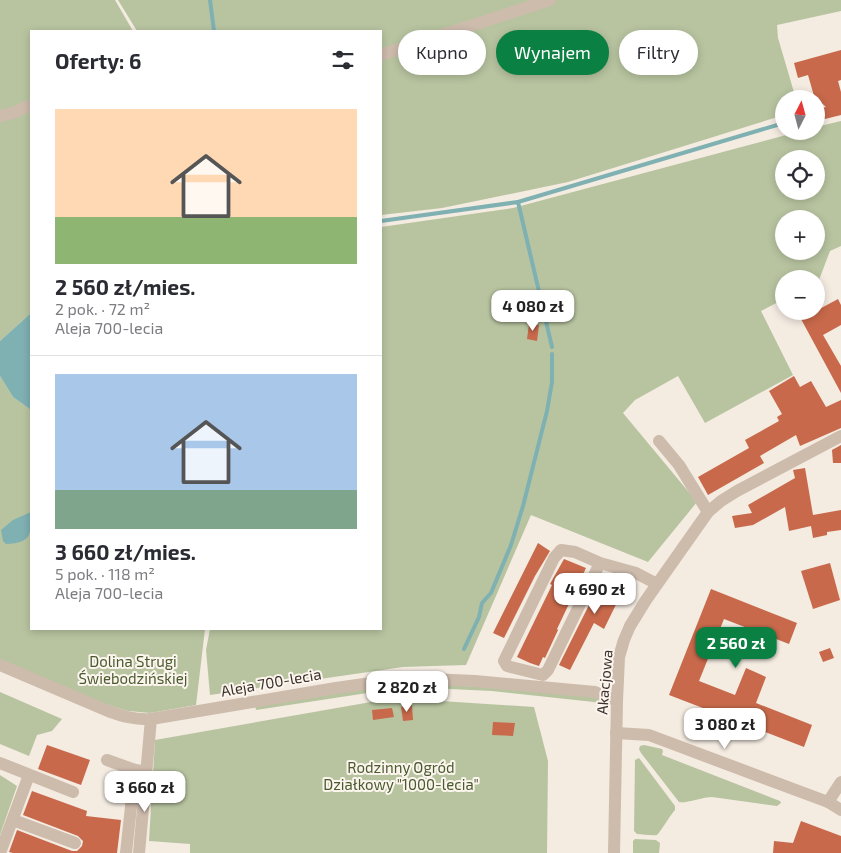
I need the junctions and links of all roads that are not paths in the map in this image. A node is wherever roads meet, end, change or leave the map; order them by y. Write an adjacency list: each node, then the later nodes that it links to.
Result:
1 (550, 0): 2 (street)
2 (382, 55)
3 (30, 105): 4 (street)
4 (0, 116)
5 (841, 436): 7 (street, Akacjowa)
6 (659, 441): 7 (street)
7 (708, 512): 9 (street, Akacjowa)
8 (600, 563): 8 (street); 9 (street)
9 (657, 584): 11 (street, Akacjowa)
10 (0, 665): 12 (street, Aleja 700-lecia)
11 (617, 701): 12 (street, Aleja 700-lecia); 13 (street, Akacjowa)
12 (151, 719): 16 (street)
13 (616, 733): 20 (street); 27 (street, Akacjowa)
14 (107, 760): 16 (street)
15 (0, 763): 17 (street)
16 (143, 768): 25 (street); 26 (street)
17 (29, 775): 19 (street); 22 (street)
18 (841, 782): 20 (street)
19 (73, 792)
20 (828, 802): 21 (street)
21 (841, 810)
22 (13, 820): 23 (street); 24 (street)
23 (75, 843)
24 (0, 853)
25 (126, 853)
26 (138, 853)
27 (614, 853)

